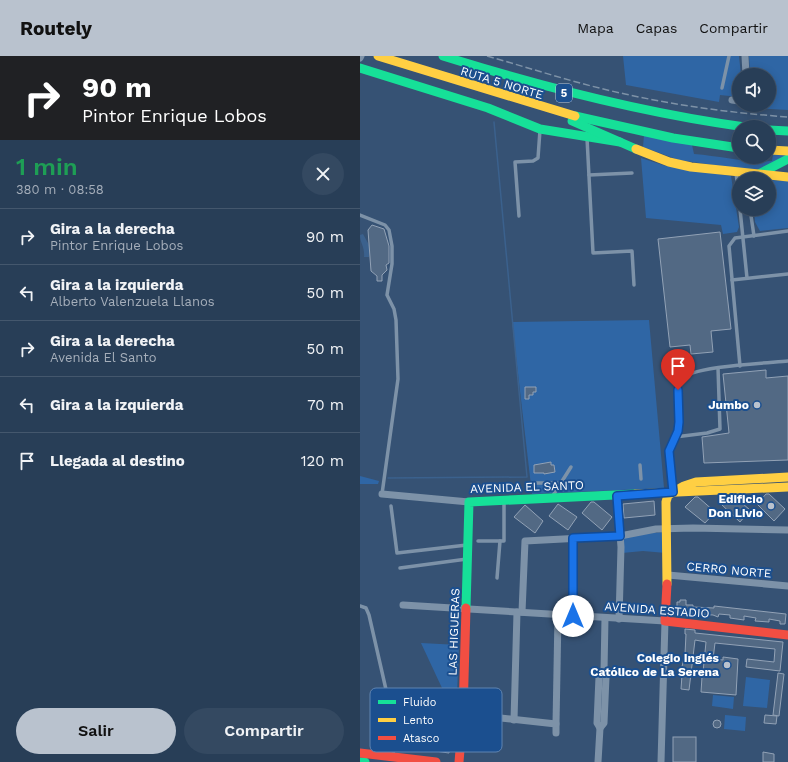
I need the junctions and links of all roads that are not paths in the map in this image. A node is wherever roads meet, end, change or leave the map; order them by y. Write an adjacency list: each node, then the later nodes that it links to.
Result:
1 (378, 56): 8 (main road, RUTA 5 NORTE / 5)
2 (443, 56): 9 (main road, RUTA 5 NORTE / 5)
3 (729, 56): 7 (lane)
4 (745, 56): 6 (street)
5 (360, 68): 10 (main road)
6 (746, 68)
7 (722, 88)
8 (542, 108): 14 (main road); 15 (main road, RUTA 5 NORTE / 5)
9 (732, 125)
10 (540, 128): 13 (main road); 26 (lane)
11 (776, 130): 12 (main road)
12 (788, 131)
13 (587, 137): 14 (main road); 22 (lane)
14 (620, 142): 19 (main road)
15 (732, 147)
16 (776, 150): 17 (main road)
17 (788, 151)
18 (788, 159): 20 (main road)
19 (736, 172)
20 (764, 172)
21 (632, 173): 22 (lane)
22 (589, 175): 35 (lane)
23 (776, 177): 24 (main road)
24 (788, 177)
25 (360, 215): 48 (lane)
26 (520, 216)
27 (741, 216): 31 (lane)
28 (751, 216): 30 (lane)
29 (788, 231): 30 (lane)
30 (754, 236): 31 (lane)
31 (743, 237): 33 (lane); 34 (lane)
32 (788, 274): 33 (lane)
33 (748, 278): 34 (lane)
34 (732, 280): 37 (lane)
35 (634, 285)
36 (788, 361): 37 (lane)
37 (740, 366): 38 (lane)
38 (718, 368): 39 (lane); 39 (lane)
39 (675, 437): 47 (lane)
40 (640, 465): 43 (lane)
41 (571, 467): 45 (lane)
42 (788, 477): 47 (main road, AVENIDA EL SANTO)
43 (641, 480)
44 (536, 483): 45 (lane)
45 (561, 483): 50 (lane)
46 (788, 487): 47 (main road, AVENIDA EL SANTO)
47 (673, 492): 49 (main road, AVENIDA EL SANTO); 54 (main road)
48 (382, 494): 52 (street, AVENIDA EL SANTO)
49 (617, 496): 50 (main road, AVENIDA EL SANTO); 56 (street)
50 (551, 498): 51 (main road, AVENIDA EL SANTO)
51 (504, 500): 52 (main road, AVENIDA EL SANTO); 59 (lane)
52 (469, 502): 60 (main road, LAS HIGUERAS)
53 (391, 506): 60 (lane)
54 (667, 529): 55 (street); 56 (street); 63 (main road)
55 (788, 530)
56 (620, 536): 57 (street); 73 (street)
57 (573, 538): 69 (street); 71 (street)
58 (478, 541): 59 (lane)
59 (500, 542): 64 (lane)
60 (468, 545): 61 (main road, LAS HIGUERAS)
61 (468, 559): 62 (lane); 68 (main road, LAS HIGUERAS)
62 (400, 568)
63 (668, 575): 65 (street, CERRO NORTE); 74 (main road)
64 (498, 578)
65 (788, 586)
66 (403, 605): 68 (street, AVENIDA ESTADIO)
67 (360, 606): 76 (lane)
68 (467, 610): 69 (street, AVENIDA ESTADIO); 77 (main road, LAS HIGUERAS)
69 (519, 612): 70 (street, AVENIDA ESTADIO); 79 (street)
70 (558, 615): 71 (street, AVENIDA ESTADIO); 80 (street)
71 (573, 616): 72 (street, AVENIDA ESTADIO)
72 (605, 618): 73 (street, AVENIDA ESTADIO); 90 (street)
73 (619, 618): 74 (street, AVENIDA ESTADIO)
74 (665, 621): 75 (main road, AVENIDA ESTADIO); 91 (street)
75 (788, 635)
76 (386, 688)
77 (464, 688)
78 (502, 719): 79 (street)
79 (514, 720): 80 (street)
80 (556, 724): 81 (street)
81 (556, 733)
82 (393, 752): 85 (lane)
83 (460, 752): 89 (main road, LAS HIGUERAS)
84 (360, 754): 85 (main road)
85 (393, 757): 88 (main road)
86 (360, 762): 87 (main road)
87 (365, 762)
88 (436, 762)
89 (459, 762)
90 (598, 762)
91 (661, 762)

